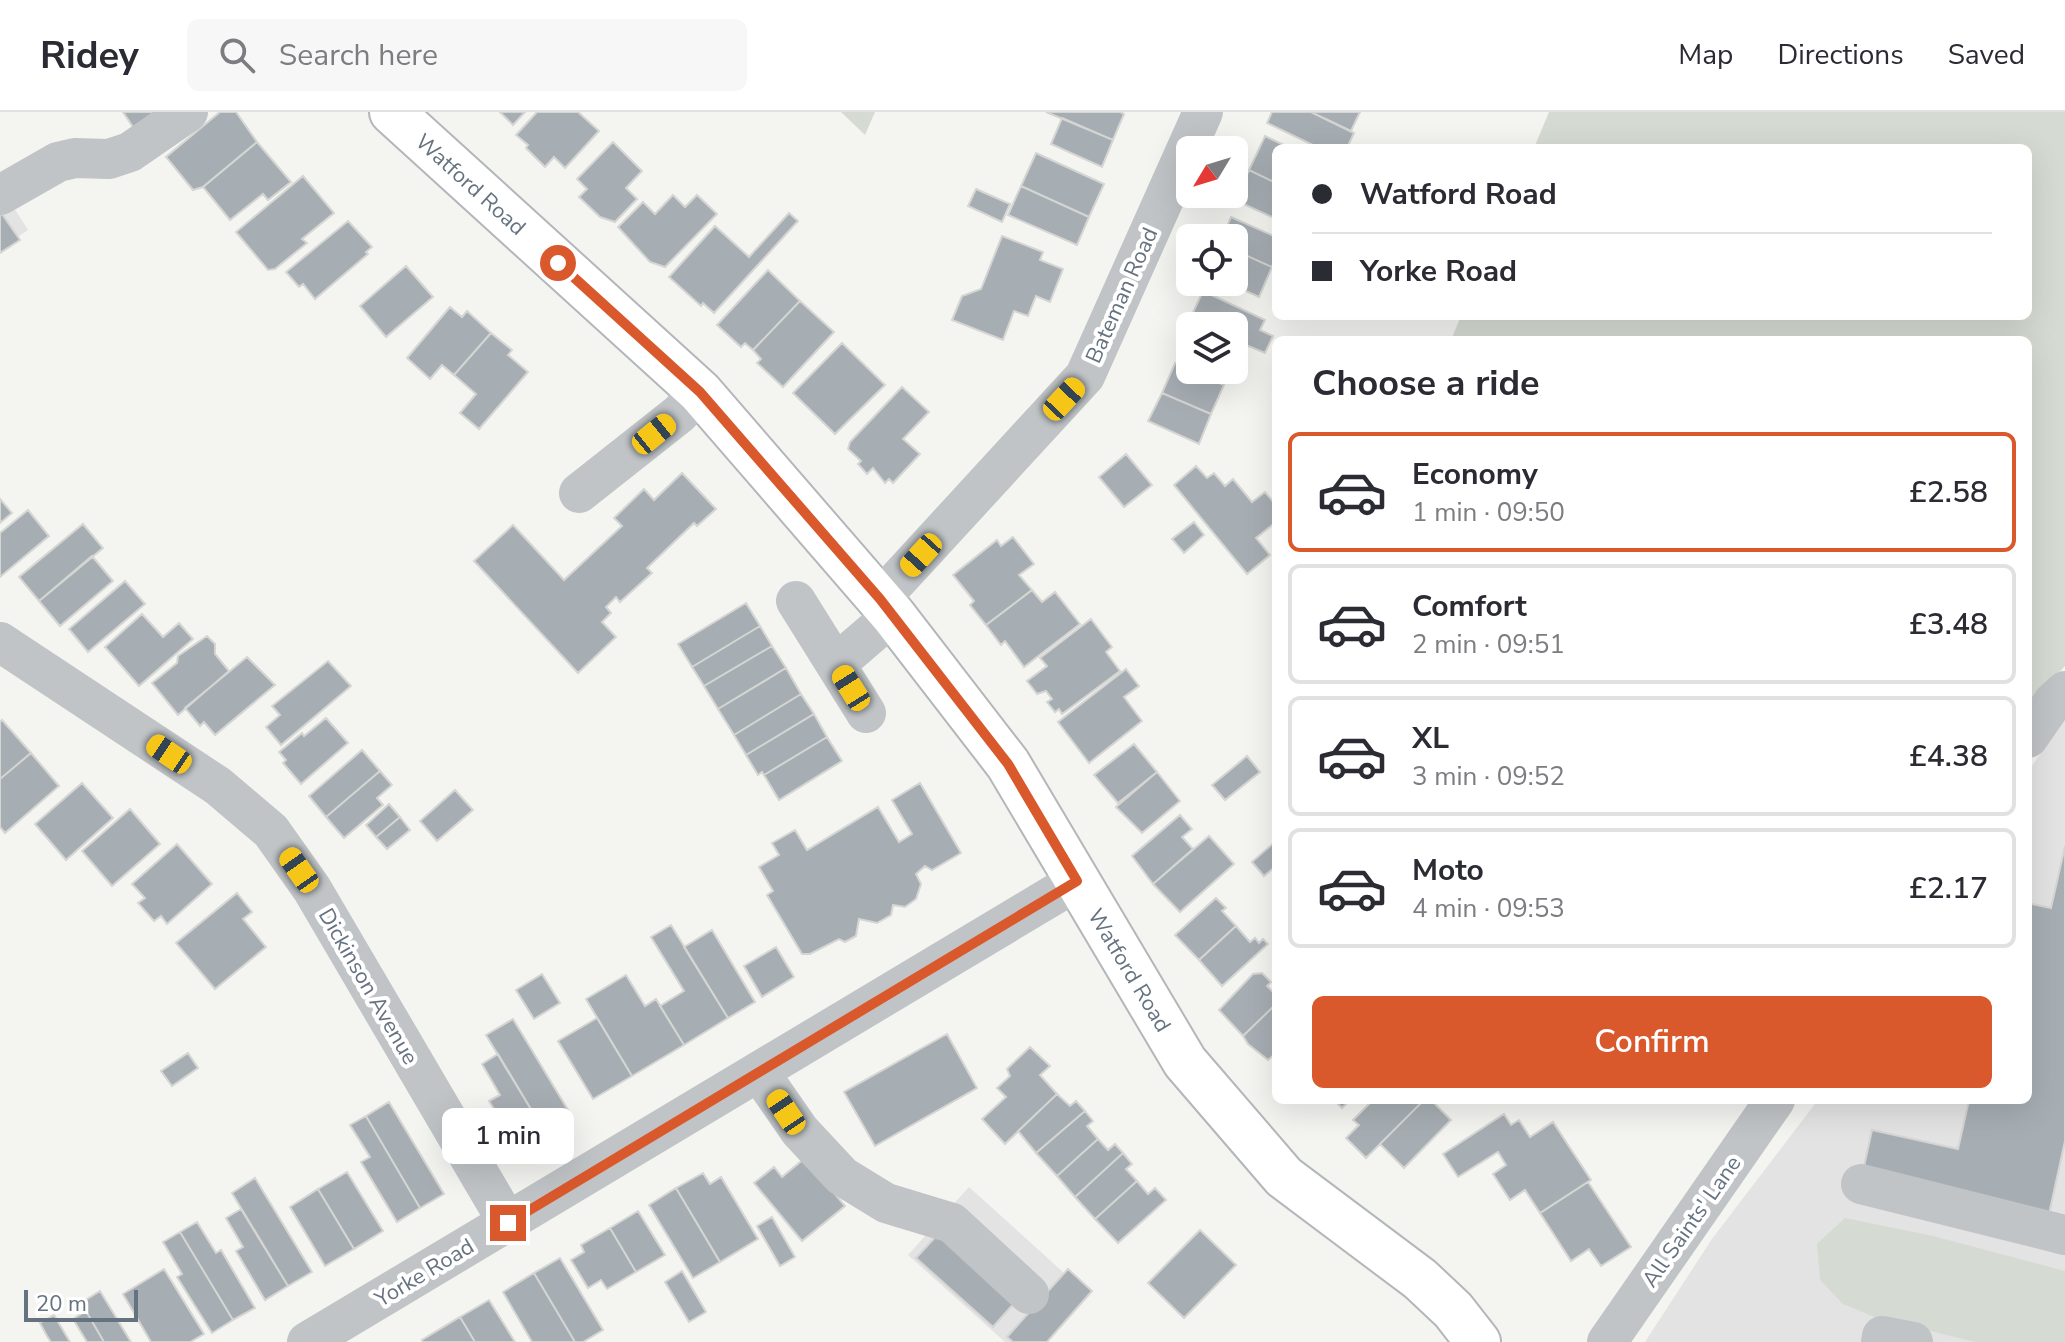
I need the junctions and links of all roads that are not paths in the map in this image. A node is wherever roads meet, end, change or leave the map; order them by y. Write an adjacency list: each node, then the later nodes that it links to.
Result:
1 (188, 112): 4 (street)
2 (392, 112): 5 (main road, Watford Road)
3 (1203, 112): 8 (street, Bateman Road)
4 (0, 195)
5 (700, 392): 6 (street); 8 (main road, Watford Road)
6 (579, 493)
7 (796, 601): 10 (street)
8 (886, 607): 10 (street, Bateman Road); 14 (main road, Watford Road)
9 (0, 642): 18 (street, Dickinson Avenue)
10 (836, 664): 12 (street)
11 (2065, 691): 13 (street)
12 (866, 713)
13 (2032, 732)
14 (1077, 881): 15 (street, Yorke Road); 22 (main road, Watford Road)
15 (759, 1072): 18 (street, Yorke Road); 20 (street)
16 (1772, 1104): 23 (street, All Saints' Lane)
17 (1861, 1184): 19 (street)
18 (508, 1223): 21 (street, Yorke Road)
19 (2065, 1235)
20 (1029, 1294)
21 (307, 1342)
22 (1478, 1342)
23 (1607, 1342)
24 (1881, 1342): 25 (street)
25 (1913, 1342)

